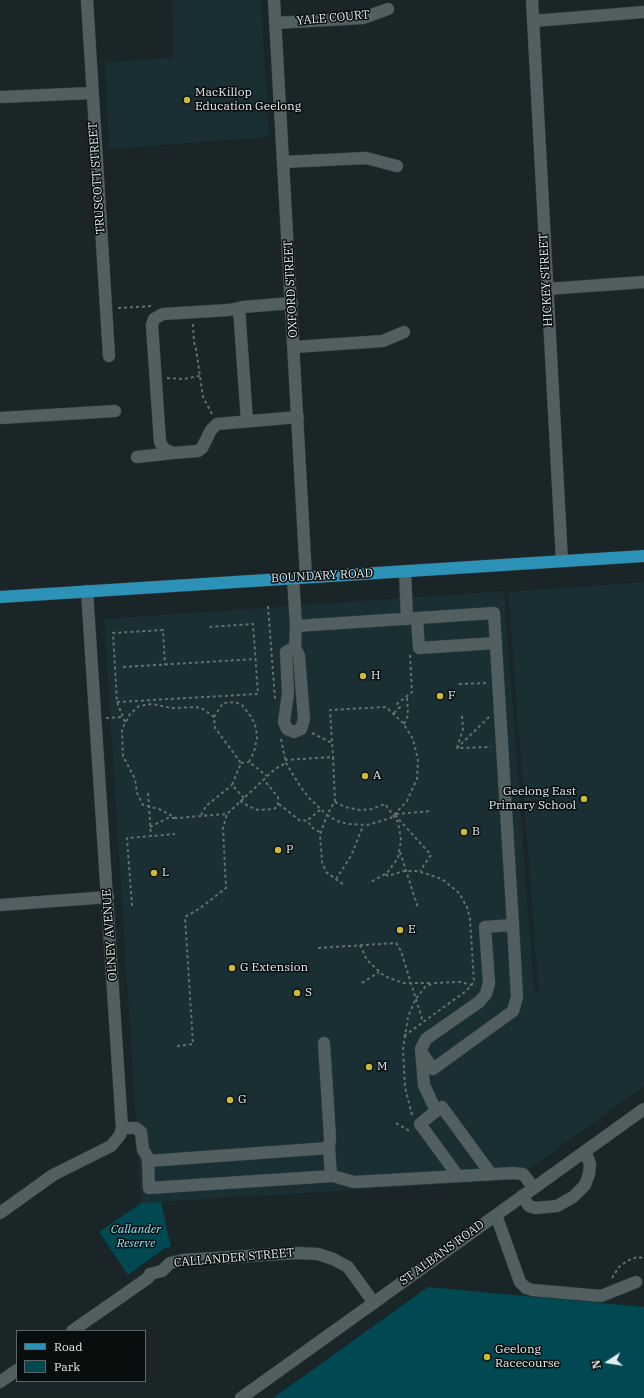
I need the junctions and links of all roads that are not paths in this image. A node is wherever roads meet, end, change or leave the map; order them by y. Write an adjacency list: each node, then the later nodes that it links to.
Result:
1 (87, 0): 8 (street, TRUSCOTT STREET)
2 (274, 0): 7 (street, OXFORD STREET)
3 (532, 0): 6 (street, HICKEY STREET)
4 (388, 9): 7 (street, YALE COURT)
5 (644, 12): 6 (street)
6 (533, 20): 13 (street, HICKEY STREET)
7 (276, 23): 10 (street, OXFORD STREET)
8 (92, 93): 9 (street); 18 (street, TRUSCOTT STREET)
9 (0, 97)
10 (283, 162): 11 (street); 14 (street, OXFORD STREET)
11 (397, 166)
12 (644, 282): 13 (street)
13 (547, 288): 26 (street, HICKEY STREET)
14 (292, 303): 15 (street); 17 (street, OXFORD STREET)
15 (239, 308): 22 (street); 23 (street)
16 (404, 332): 17 (street)
17 (294, 347): 20 (street, OXFORD STREET)
18 (109, 356)
19 (115, 411): 21 (street)
20 (298, 417): 22 (street); 28 (street, OXFORD STREET)
21 (0, 418)
22 (246, 421): 23 (street)
23 (172, 453): 24 (street)
24 (137, 457)
25 (644, 556): 26 (main road, BOUNDARY ROAD)
26 (562, 561): 27 (main road, BOUNDARY ROAD)
27 (405, 571): 28 (main road, BOUNDARY ROAD); 32 (street)
28 (306, 577): 29 (main road, BOUNDARY ROAD)
29 (293, 578): 30 (main road, BOUNDARY ROAD); 33 (street)
30 (87, 591): 31 (main road, BOUNDARY ROAD); 36 (street, OLNEY AVENUE)
31 (0, 596)
32 (412, 619): 33 (street); 34 (street); 34 (street)
33 (296, 626): 35 (street)
34 (496, 643): 38 (street)
35 (295, 647): 35 (street)
36 (108, 897): 37 (street); 43 (street, OLNEY AVENUE)
37 (0, 905)
38 (513, 925): 40 (street); 40 (street)
39 (324, 1043): 44 (street)
40 (421, 1052): 42 (street)
41 (644, 1109): 45 (street, ST ALBANS ROAD)
42 (436, 1111): 47 (street); 49 (street)
43 (122, 1128): 46 (street); 52 (street)
44 (329, 1148): 46 (street); 48 (street)
45 (585, 1151): 50 (street, ST ALBANS ROAD); 51 (street)
46 (148, 1161): 48 (street)
47 (491, 1174): 49 (street); 50 (street)
48 (331, 1176): 49 (street)
49 (458, 1176)
50 (534, 1188): 51 (street, ST ALBANS ROAD)
51 (522, 1196): 53 (street, ST ALBANS ROAD)
52 (0, 1213)
53 (496, 1214): 54 (street); 55 (street, ST ALBANS ROAD)
54 (636, 1282)
55 (374, 1303): 56 (street, CALLANDER STREET); 59 (street, ST ALBANS ROAD)
56 (73, 1330)
57 (16, 1371): 58 (street)
58 (0, 1382)
59 (241, 1398)

